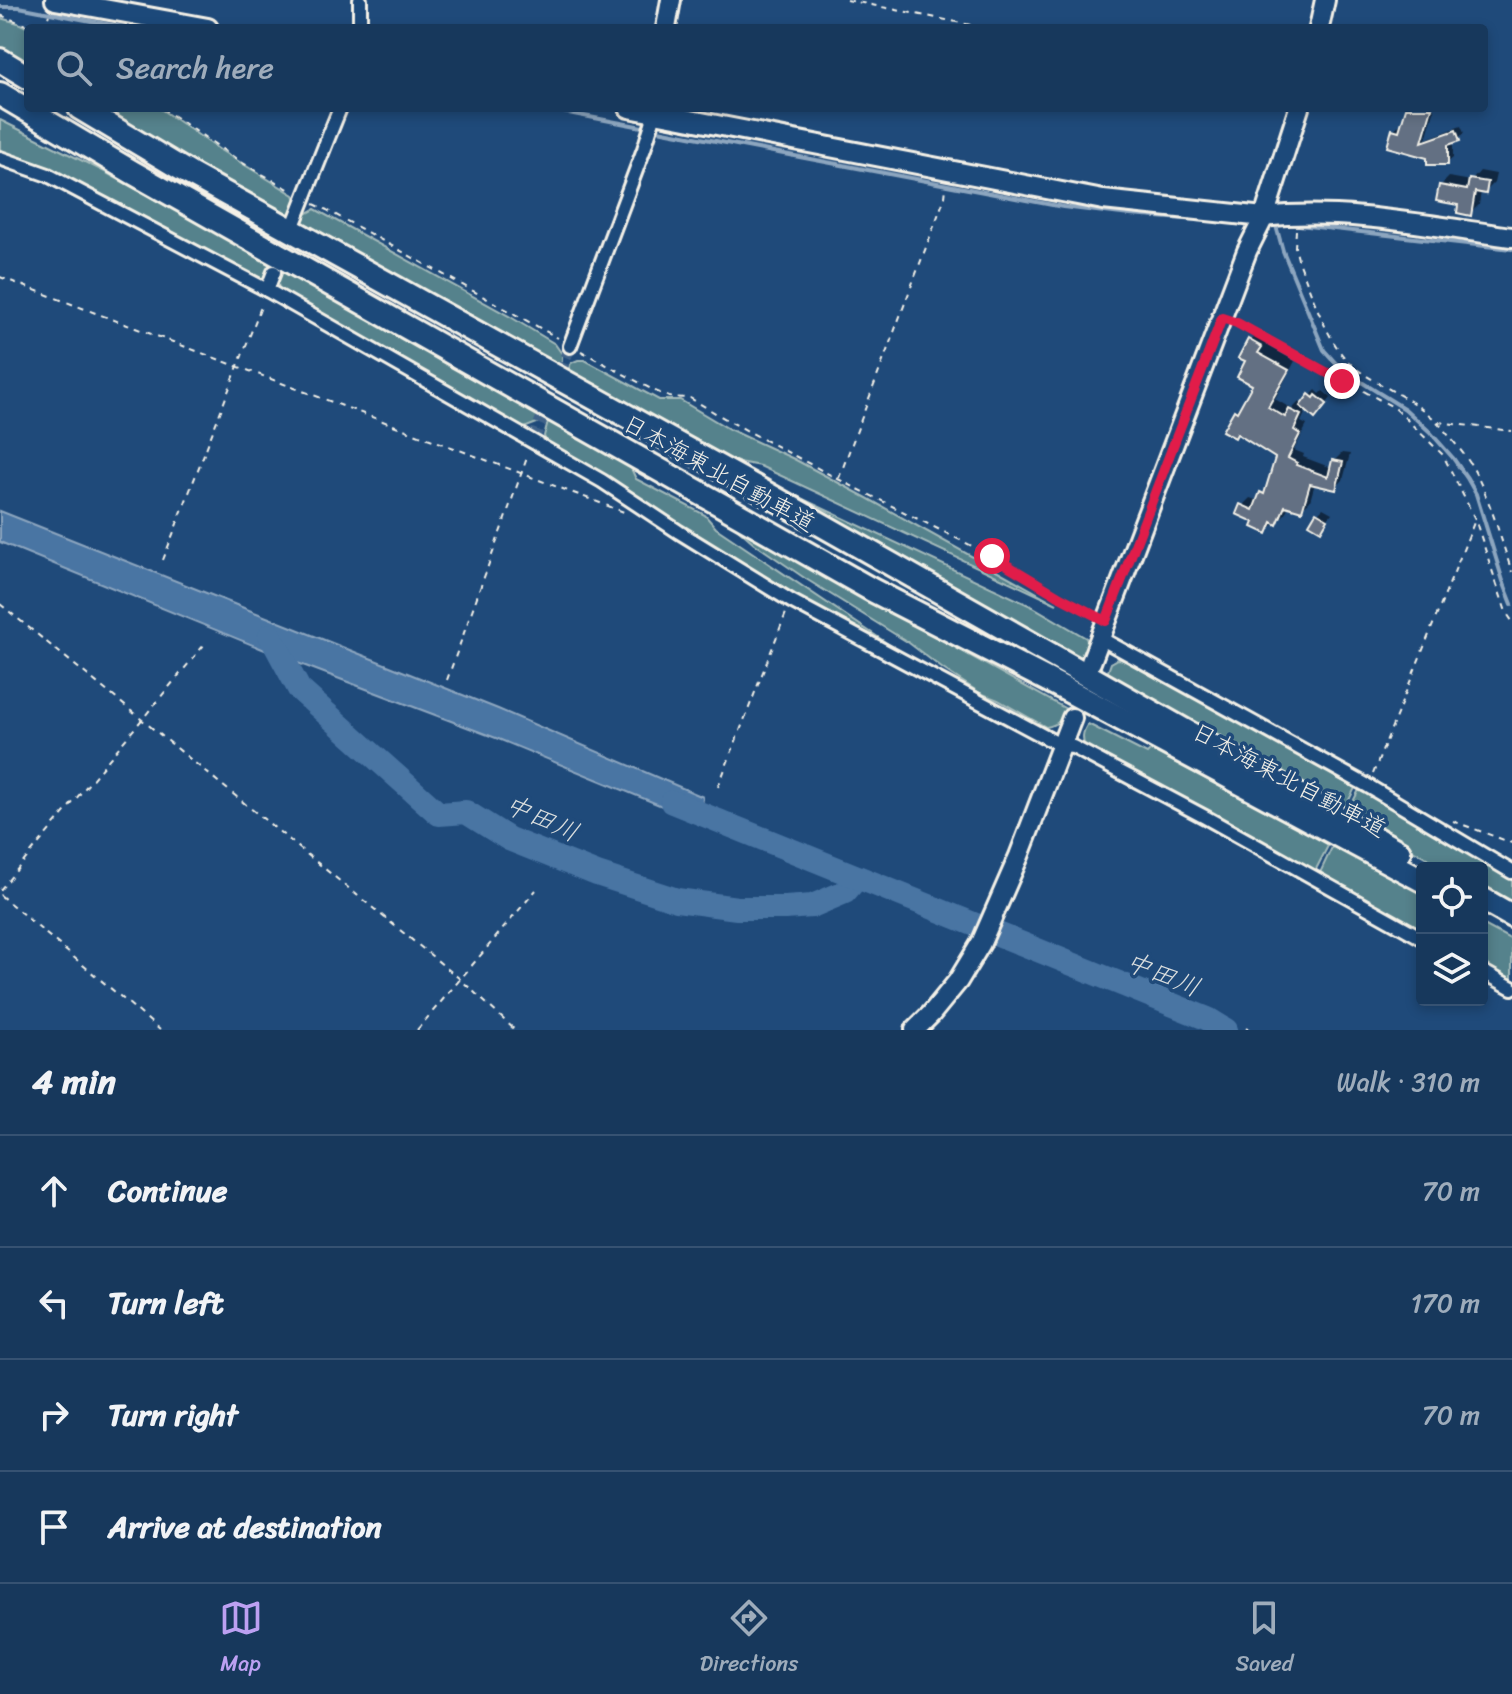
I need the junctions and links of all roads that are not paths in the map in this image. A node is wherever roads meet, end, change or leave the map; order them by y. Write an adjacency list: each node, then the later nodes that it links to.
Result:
1 (55, 0): 5 (street)
2 (360, 0): 6 (street)
3 (671, 0): 7 (street)
4 (1325, 0): 8 (street)
5 (184, 24)
6 (360, 24)
7 (667, 24)
8 (1320, 24)
9 (0, 60): 10 (highway)
10 (24, 75)
11 (0, 94): 13 (highway, 日本海東北自動車道)
12 (0, 104): 21 (highway)
13 (24, 108)
14 (30, 112): 21 (highway, 日本海東北自動車道)
15 (87, 112): 32 (highway, 日本海東北自動車道)
16 (338, 112): 23 (street)
17 (655, 112): 27 (street)
18 (660, 112): 22 (street)
19 (1298, 112): 22 (street)
20 (0, 158): 26 (street)
21 (132, 172): 34 (highway, 日本海東北自動車道)
22 (1264, 217): 24 (street); 28 (street)
23 (295, 221)
24 (1512, 237)
25 (274, 272): 26 (street)
26 (267, 290): 31 (street)
27 (570, 346)
28 (1103, 630): 29 (street); 33 (street)
29 (1091, 662)
30 (1072, 718): 31 (street)
31 (1062, 746): 39 (street); 42 (street)
32 (1416, 862)
33 (1512, 872)
34 (1416, 877)
35 (1488, 902): 37 (highway)
36 (1488, 915): 38 (highway)
37 (1512, 916)
38 (1512, 927)
39 (1416, 935)
40 (1488, 974): 41 (street)
41 (1512, 988)
42 (915, 1030)

